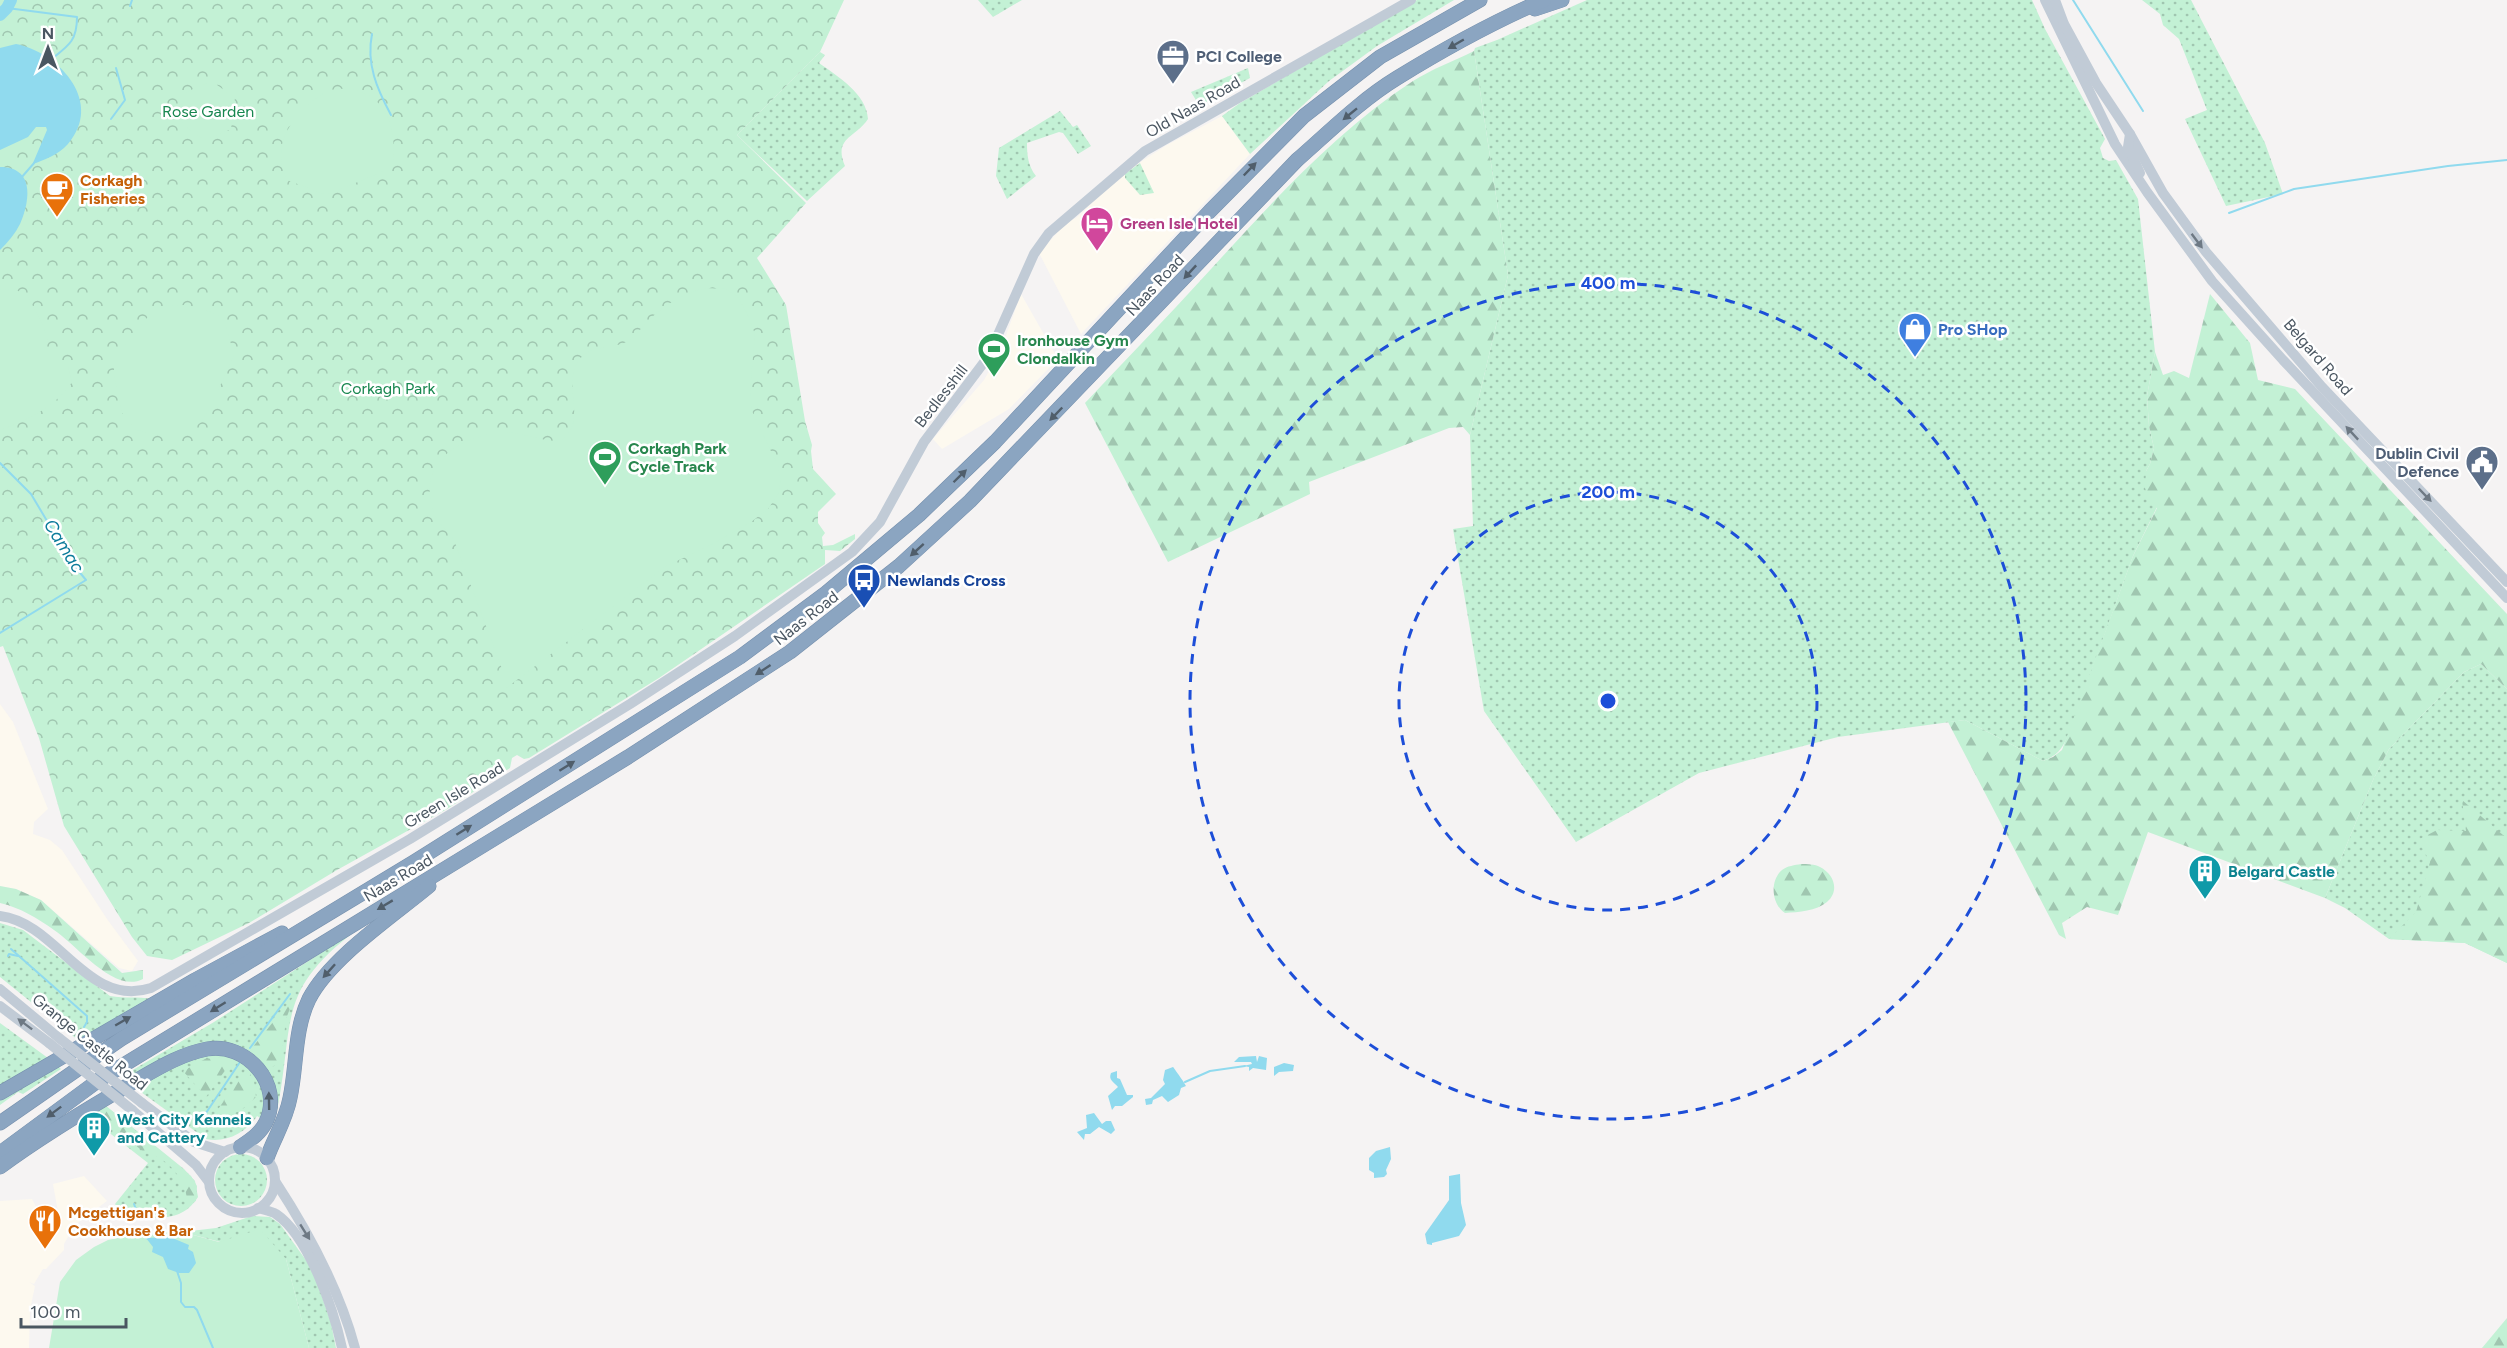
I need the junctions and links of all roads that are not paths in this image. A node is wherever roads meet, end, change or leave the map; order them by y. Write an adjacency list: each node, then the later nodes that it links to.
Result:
1 (1411, 0): 14 (main road, Old Naas Road)
2 (1460, 0): 9 (highway)
3 (1480, 0): 9 (highway, Naas Road)
4 (1544, 0): 8 (highway, Naas Road)
5 (1562, 0): 8 (highway)
6 (2045, 0): 12 (main road, Belgard Road)
7 (2055, 0): 10 (main road, Belgard Road)
8 (1507, 16): 19 (highway, Naas Road, one-way to 19)
9 (1380, 57): 20 (highway, Naas Road, one-way to 9)
10 (2096, 83): 11 (main road, Belgard Road); 12 (main road, Belgard Road)
11 (2130, 134): 13 (main road, Belgard Road); 16 (main road, Belgard Road, one-way to 16)
12 (2115, 144): 13 (main road, Belgard Road)
13 (2146, 192): 16 (main road, Belgard Road, one-way to 13)
14 (1039, 245): 15 (main road, Bedlesshill)
15 (892, 498): 21 (main road, Green Isle Road)
16 (2473, 554): 17 (main road, Belgard Road); 18 (main road, Belgard Road)
17 (2507, 582)
18 (2507, 598)
19 (470, 853): 29 (highway, Naas Road, one-way to 29); 30 (highway, one-way to 30)
20 (414, 861): 25 (highway, one-way to 20); 26 (highway, Naas Road)
21 (0, 916)
22 (0, 989): 24 (main road, Grange Castle Road)
23 (0, 1006): 24 (main road, Grange Castle Road, one-way to 23)
24 (54, 1040): 28 (main road, Grange Castle Road, bridge); 33 (main road, Grange Castle Road, bridge)
25 (0, 1094)
26 (0, 1123)
27 (240, 1147): 28 (main road); 30 (main road); 31 (highway, one-way to 31)
28 (225, 1152): 33 (main road)
29 (0, 1153)
30 (267, 1158): 32 (main road)
31 (0, 1167)
32 (275, 1181): 34 (main road); 36 (main road, one-way to 36)
33 (209, 1182): 34 (main road)
34 (258, 1208): 35 (main road)
35 (342, 1348)
36 (355, 1348)

